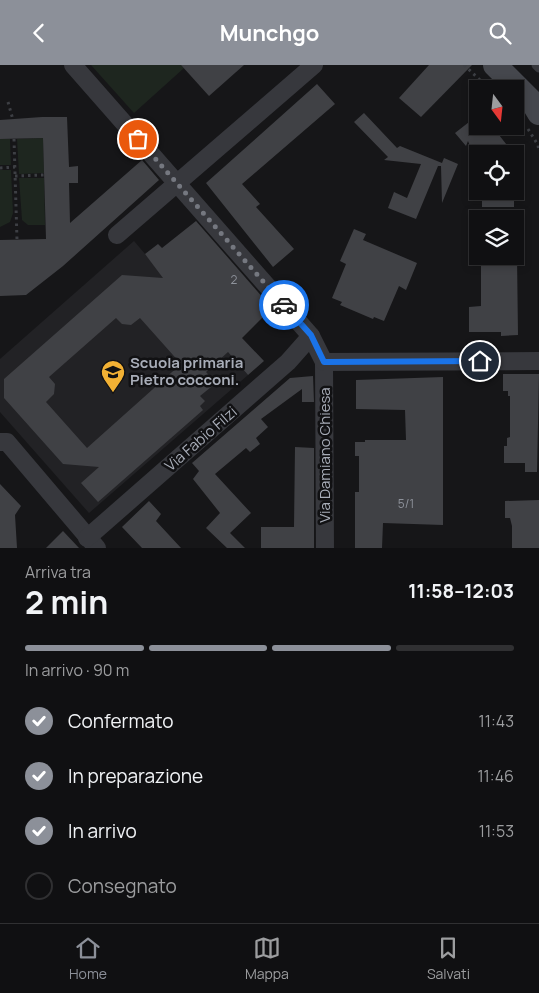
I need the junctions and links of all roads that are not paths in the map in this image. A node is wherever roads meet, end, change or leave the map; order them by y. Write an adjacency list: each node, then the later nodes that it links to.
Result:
1 (73, 65): 5 (street)
2 (314, 65): 5 (street)
3 (489, 74): 4 (main road)
4 (539, 113)
5 (177, 183): 6 (street); 7 (street)
6 (117, 235)
7 (311, 335): 9 (street); 11 (street, Via Fabio Filzi)
8 (539, 361): 9 (street)
9 (324, 362): 12 (street, Via Damiano Chiesa)
10 (4, 442): 11 (street)
11 (92, 543)
12 (326, 548)

